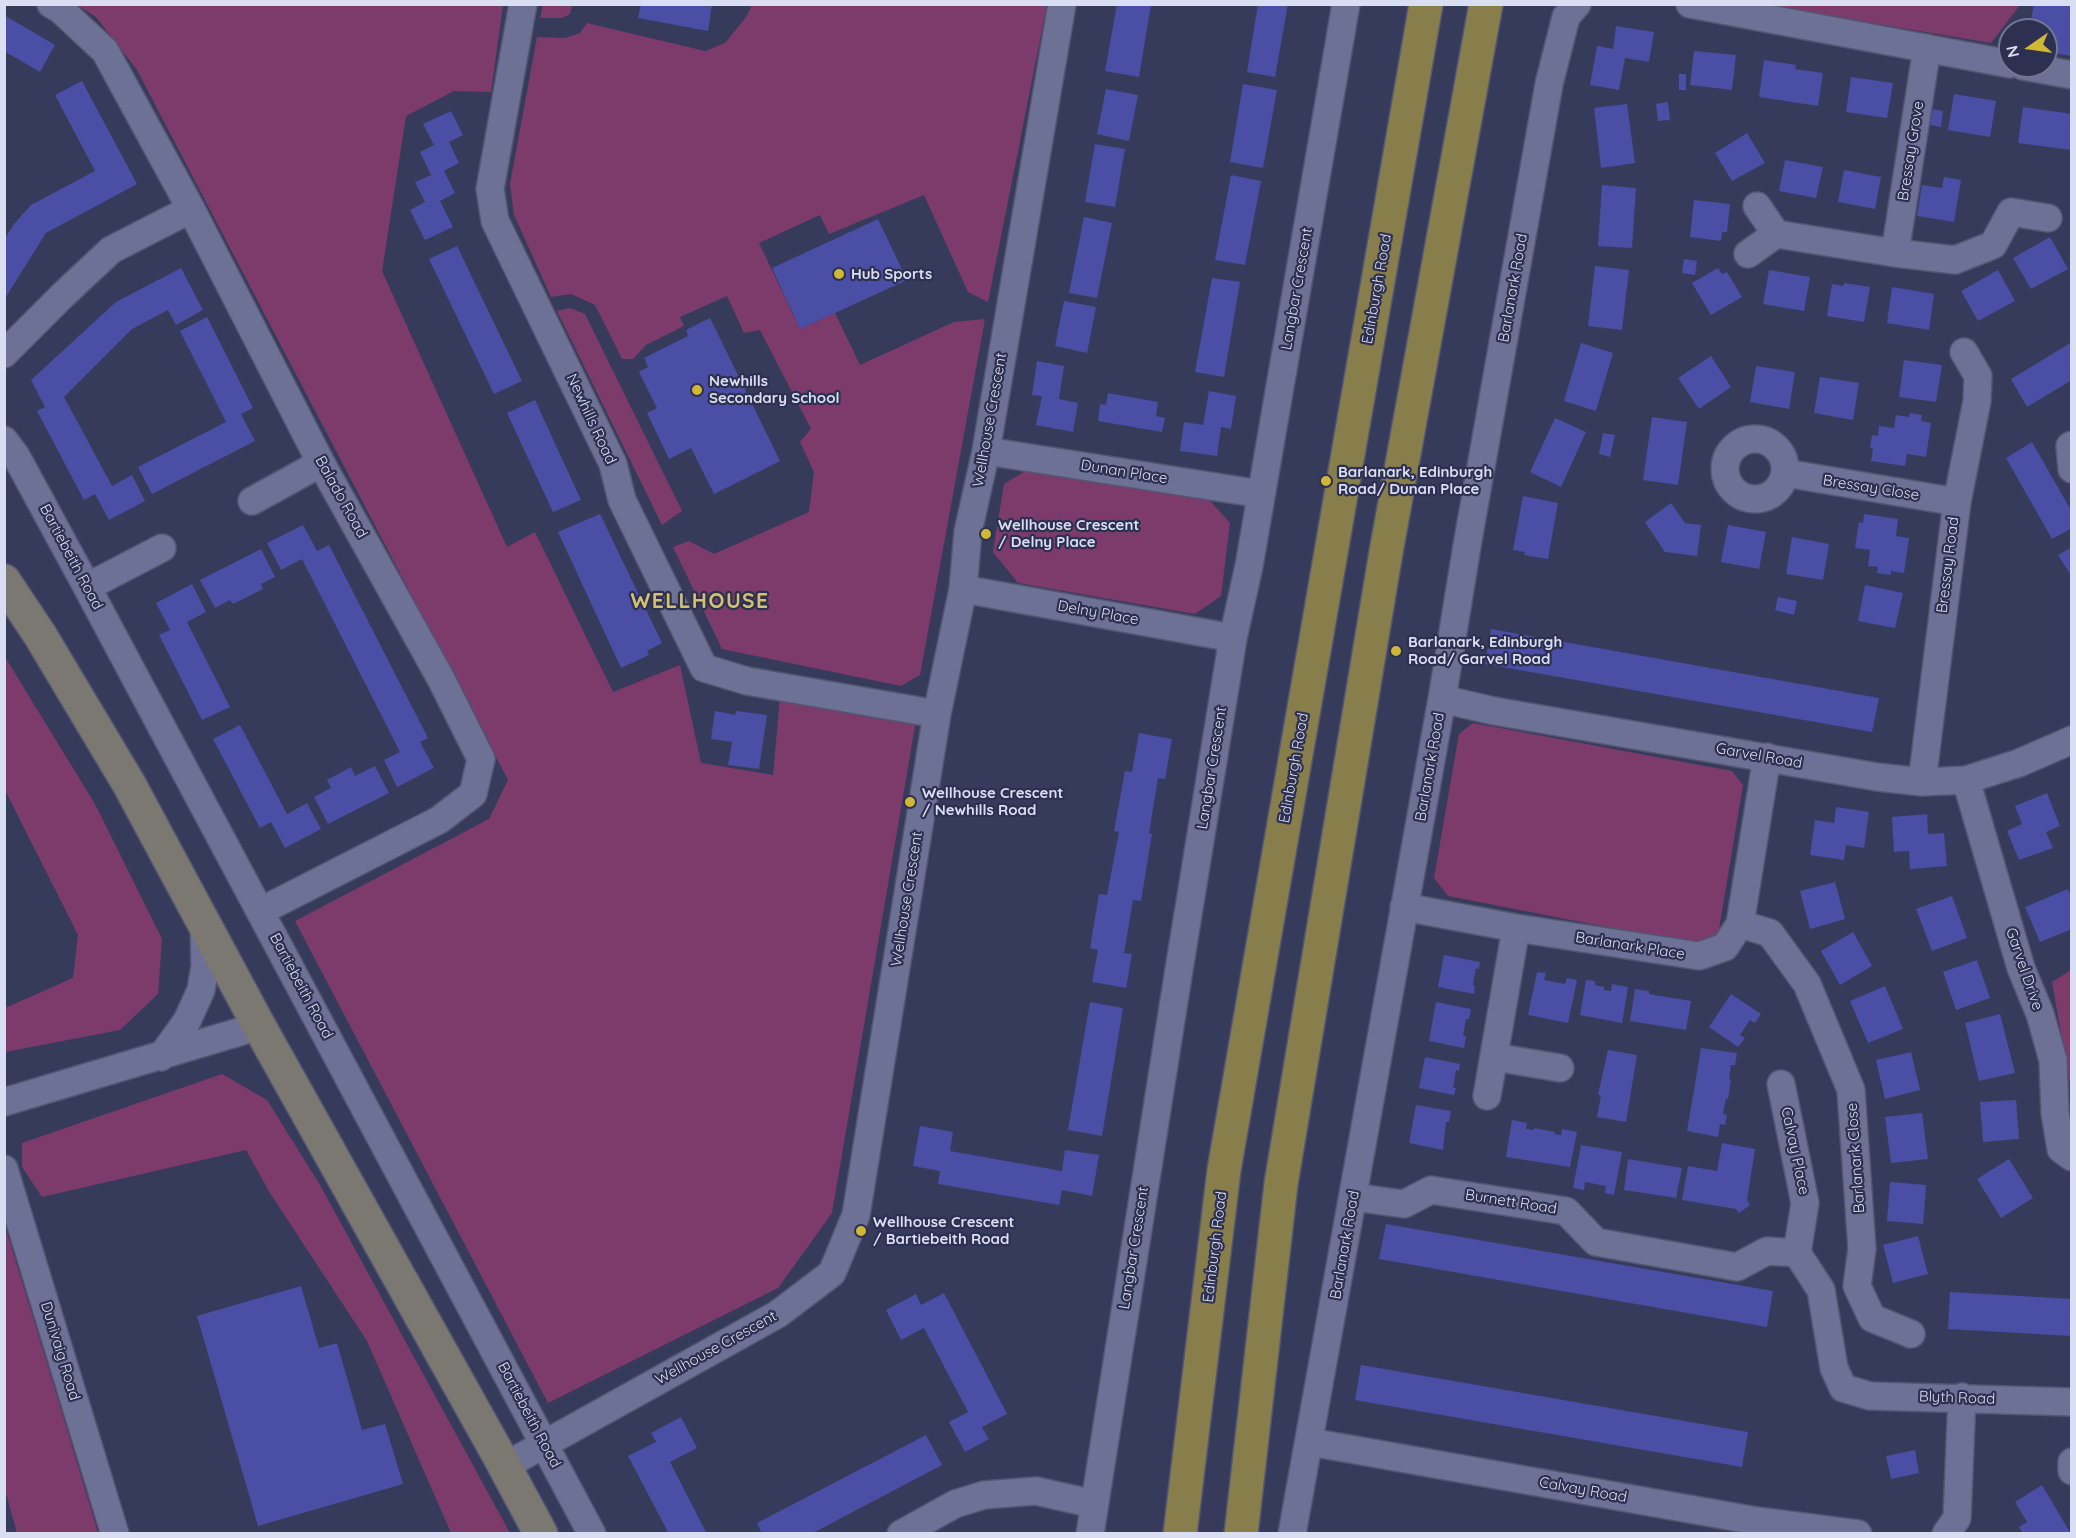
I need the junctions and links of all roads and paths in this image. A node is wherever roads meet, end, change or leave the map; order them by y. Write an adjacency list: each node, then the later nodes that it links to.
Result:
1 (51, 4): 12 (street, Balado Road)
2 (523, 4): 34 (street, Newhills Road)
3 (1062, 4): 21 (street, Wellhouse Crescent)
4 (1346, 4): 25 (street, Langbar Crescent)
5 (1426, 4): 69 (main road, Edinburgh Road)
6 (1486, 4): 70 (main road)
7 (1577, 4): 33 (street, Barlanark Road)
8 (1690, 4): 9 (street)
9 (1927, 48): 10 (street); 16 (street, Bressay Grove)
10 (1998, 62)
11 (1757, 206): 14 (street)
12 (191, 209): 18 (street); 22 (street, Balado Road)
13 (2048, 218): 16 (street)
14 (1776, 234): 15 (street); 16 (street)
15 (1748, 254)
16 (1895, 254)
17 (1964, 352): 27 (street, Bressay Road)
18 (4, 354)
19 (4, 440): 30 (street, Bartiebeith Road)
20 (2072, 446): 23 (street)
21 (986, 451): 25 (street, Dunan Place); 31 (street, Wellhouse Crescent)
22 (321, 463): 26 (street); 40 (street, Balado Road)
23 (2072, 470)
24 (1785, 473): 27 (street, Bressay Close)
25 (1261, 494): 32 (street, Langbar Crescent)
26 (252, 501)
27 (1957, 502): 38 (street, Bressay Road)
28 (162, 548): 30 (street)
29 (4, 581): 41 (street)
30 (87, 586): 40 (street, Bartiebeith Road)
31 (963, 589): 32 (street, Delny Place); 34 (street, Wellhouse Crescent)
32 (1233, 638): 63 (street, Langbar Crescent)
33 (1442, 699): 36 (street, Garvel Road); 39 (street, Barlanark Road)
34 (937, 714): 59 (street, Wellhouse Crescent)
35 (2072, 740): 37 (street, Garvel Road)
36 (1767, 757): 38 (street, Garvel Road); 42 (street, Barlanark Place)
37 (1966, 780): 38 (street, Garvel Road); 51 (street, Garvel Drive)
38 (1922, 782)
39 (1404, 907): 43 (street, Barlanark Place); 53 (street, Barlanark Road)
40 (261, 911): 59 (street, Bartiebeith Road)
41 (204, 924): 44 (street); 45 (street)
42 (1740, 924): 43 (street, Barlanark Place); 55 (street, Barlanark Close)
43 (1516, 928): 46 (street)
44 (260, 1026): 45 (street); 61 (street)
45 (161, 1057): 50 (street)
46 (1494, 1057): 47 (street); 49 (street)
47 (1560, 1068)
48 (1780, 1084): 54 (street, Calvay Place)
49 (1487, 1096)
50 (4, 1102)
51 (2072, 1157)
52 (4, 1169): 64 (street, Dunivaig Road)
53 (1353, 1197): 54 (street, Burnett Road); 58 (street, Barlanark Road)
54 (1797, 1253): 56 (street, Blyth Road)
55 (1911, 1334)
56 (1962, 1397): 57 (street, Blyth Road); 73 (street)
57 (2072, 1402)
58 (1310, 1442): 71 (street, Barlanark Road); 72 (street, Calvay Road)
59 (544, 1443): 61 (street, Wellhouse Crescent); 66 (street, Bartiebeith Road)
60 (2072, 1462): 62 (street)
61 (505, 1466): 65 (street)
62 (2072, 1471)
63 (1094, 1504): 67 (street); 68 (street, Langbar Crescent)
64 (115, 1533)
65 (541, 1533)
66 (592, 1533)
67 (901, 1533)
68 (1090, 1533)
69 (1180, 1533)
70 (1241, 1533)
71 (1292, 1533)
72 (1858, 1533)
73 (1946, 1533)

